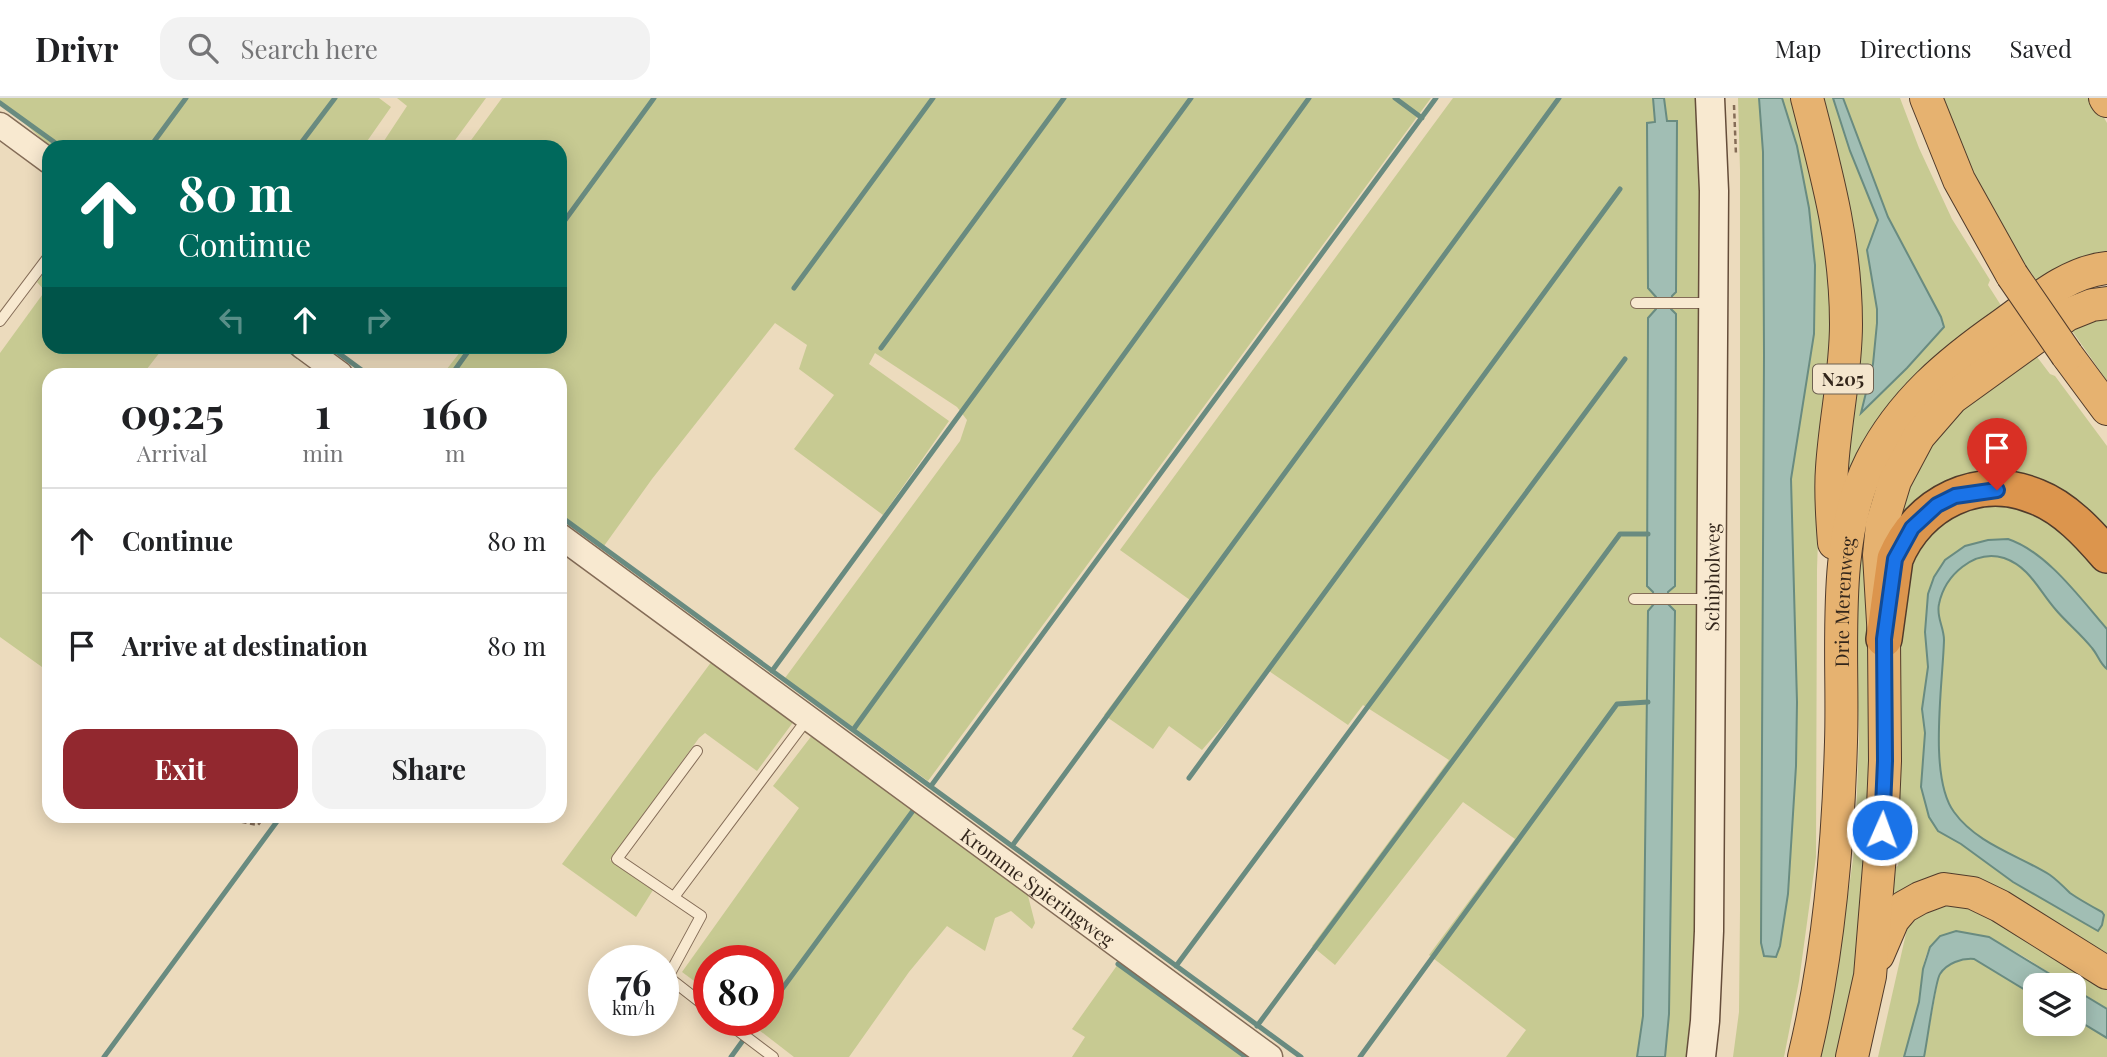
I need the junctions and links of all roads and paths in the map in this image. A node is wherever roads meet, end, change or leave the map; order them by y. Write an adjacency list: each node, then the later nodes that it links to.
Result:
1 (1710, 98): 9 (main road, Schipholweg)
2 (1807, 98): 20 (highway, N205)
3 (1926, 98): 14 (highway, bridge)
4 (0, 125): 5 (street)
5 (42, 156)
6 (42, 265): 11 (lane)
7 (2107, 268): 20 (highway, Drie Merenweg / N205)
8 (1636, 303): 9 (lane)
9 (1714, 303): 18 (main road, Schipholweg)
10 (2107, 303): 19 (highway, Drie Merenweg)
11 (0, 321)
12 (313, 354): 13 (street)
13 (332, 368)
14 (2107, 409)
15 (567, 541): 21 (street, Kromme Spieringweg)
16 (2107, 555): 19 (highway)
17 (1634, 599): 18 (lane)
18 (1712, 599): 30 (main road, Schipholweg)
19 (1884, 639): 25 (highway, Drie Merenweg)
20 (1841, 664): 31 (highway, Drie Merenweg / N205)
21 (808, 718): 23 (lane); 29 (street, Kromme Spieringweg)
22 (697, 751): 23 (lane)
23 (674, 897): 26 (lane)
24 (2107, 974): 25 (highway)
25 (1870, 976): 32 (highway, Drie Merenweg)
26 (693, 997)
27 (745, 1036): 28 (lane)
28 (773, 1057)
29 (1270, 1057)
30 (1701, 1057)
31 (1804, 1057)
32 (1852, 1057)

